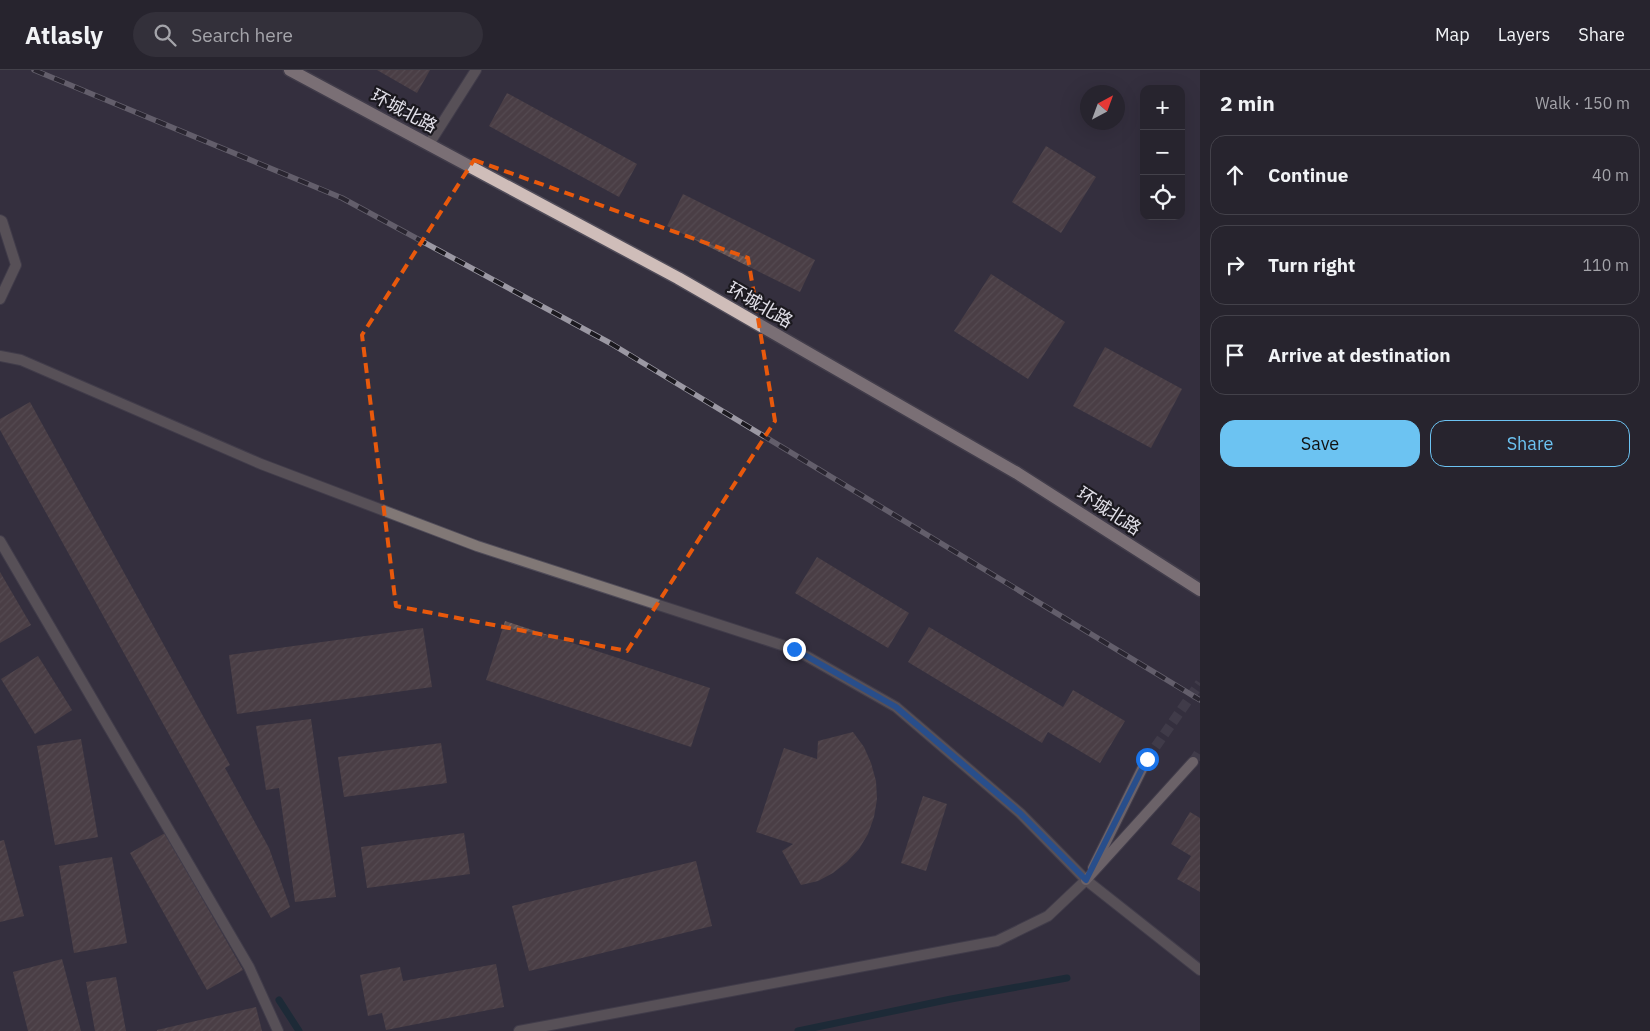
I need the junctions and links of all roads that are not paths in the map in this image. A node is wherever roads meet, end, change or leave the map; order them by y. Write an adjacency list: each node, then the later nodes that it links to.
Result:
1 (290, 70): 3 (main road, 环城北路)
2 (476, 70): 3 (street)
3 (429, 144): 8 (main road, 环城北路)
4 (0, 220): 5 (street)
5 (0, 299)
6 (0, 356): 11 (street)
7 (0, 541): 13 (street)
8 (1200, 590)
9 (1147, 759): 11 (street)
10 (1193, 762): 11 (street)
11 (1086, 880): 12 (street); 14 (street)
12 (1200, 970)
13 (278, 1031)
14 (519, 1031)

